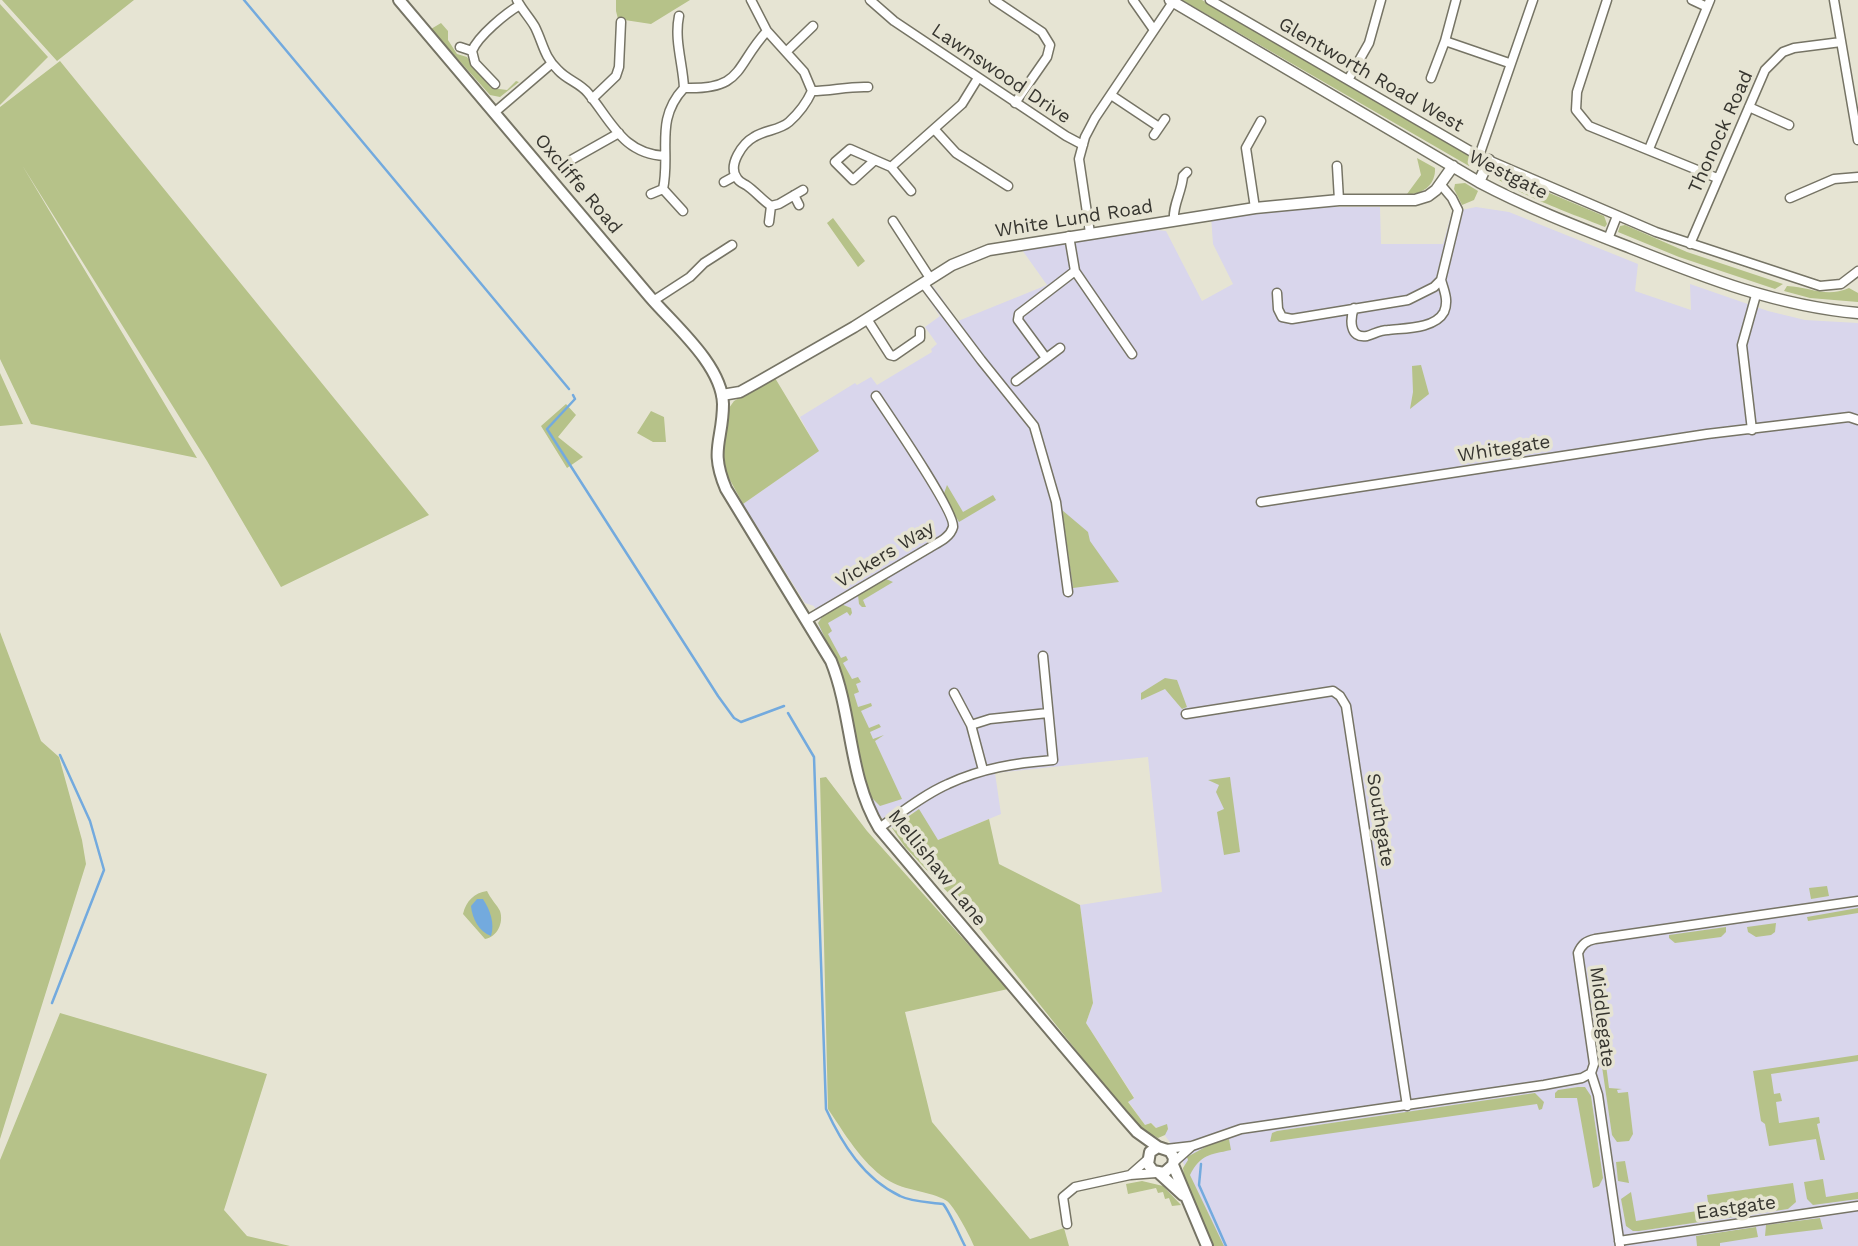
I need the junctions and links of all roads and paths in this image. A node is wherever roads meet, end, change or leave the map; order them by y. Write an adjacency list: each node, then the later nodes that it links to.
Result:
1 (399, 0): 41 (main road, Oxcliffe Road)
2 (751, 0): 20 (street)
3 (870, 0): 30 (street, Lawnswood Drive)
4 (994, 0): 39 (street)
5 (1133, 0): 19 (street)
6 (1210, 0): 33 (street, Glentworth Road West)
7 (1381, 0): 33 (street)
8 (1456, 0): 23 (street)
9 (1533, 0): 28 (street)
10 (1607, 0): 49 (street)
11 (1692, 0): 15 (street)
12 (1834, 0): 24 (street)
13 (1172, 1): 19 (street); 55 (street, Westgate)
14 (519, 3): 26 (street); 29 (street)
15 (1709, 3): 49 (street)
16 (675, 21): 35 (street)
17 (621, 22): 22 (street)
18 (815, 24): 27 (street)
19 (1154, 30): 37 (street)
20 (767, 31): 27 (street); 35 (street)
21 (609, 36): 22 (street)
22 (619, 38): 38 (street)
23 (1445, 41): 28 (street); 31 (street)
24 (1841, 42): 40 (street, Thonock Road); 47 (street)
25 (460, 47): 26 (street)
26 (472, 51): 32 (street)
27 (786, 52): 36 (street)
28 (1509, 63): 51 (street)
29 (551, 64): 38 (street); 41 (street)
30 (978, 78): 39 (street, Lawnswood Drive); 44 (street)
31 (1431, 78)
32 (493, 80)
33 (1348, 80): 51 (street, Glentworth Road West)
34 (871, 86): 36 (street)
35 (684, 88): 50 (street)
36 (812, 91): 58 (street)
37 (1111, 94): 46 (street); 48 (street)
38 (592, 99): 45 (street)
39 (1015, 103): 48 (street, Lawnswood Drive)
40 (1749, 107): 43 (street); 60 (street, Thonock Road)
41 (495, 112): 91 (main road, Oxcliffe Road)
42 (1261, 121): 75 (street)
43 (1790, 125)
44 (935, 130): 56 (street); 64 (street)
45 (619, 133): 50 (street); 53 (street)
46 (1154, 135)
47 (1858, 140)
48 (1083, 145): 80 (street)
49 (1649, 149): 60 (street)
50 (665, 156): 65 (street)
51 (1484, 158): 62 (street); 76 (street, Glentworth Road West)
52 (875, 160): 52 (street); 56 (street)
53 (562, 166)
54 (1337, 166): 71 (street)
55 (1453, 166): 62 (street, Westgate); 63 (street)
56 (891, 167): 67 (street)
57 (1183, 173): 79 (street)
58 (735, 176): 61 (street); 74 (street)
59 (1858, 177): 70 (street)
60 (1717, 178): 83 (street, Thonock Road)
61 (724, 182)
62 (1479, 182): 82 (street, Westgate)
63 (1441, 185): 71 (street, White Lund Road); 87 (street)
64 (1008, 186)
65 (663, 189): 68 (street); 73 (street)
66 (803, 190): 69 (street)
67 (911, 191)
68 (651, 194)
69 (794, 195): 72 (street); 74 (street)
70 (1790, 198)
71 (1339, 200): 75 (street, White Lund Road)
72 (799, 205)
73 (682, 206)
74 (771, 206): 77 (street)
75 (1255, 208): 79 (street, White Lund Road)
76 (1617, 216): 82 (street); 83 (street, Glentworth Road West)
77 (767, 219)
78 (893, 220): 88 (street)
79 (1174, 221): 80 (street, White Lund Road)
80 (1090, 233): 81 (street, White Lund Road)
81 (1069, 236): 85 (street); 88 (street, White Lund Road)
82 (1608, 239): 90 (street, Westgate)
83 (1689, 244): 86 (street, Glentworth Road West)
84 (732, 245): 91 (street)
85 (1075, 271): 97 (street); 98 (street)
86 (1858, 271)
87 (1441, 280): 92 (street); 92 (street)
88 (926, 281): 94 (street, White Lund Road); 105 (street)
89 (1277, 293): 92 (street)
90 (1756, 295): 93 (street, Westgate); 103 (street)
91 (653, 300): 100 (main road, Oxcliffe Road)
92 (1354, 309)
93 (1858, 313)
94 (867, 320): 95 (street); 100 (street, White Lund Road)
95 (920, 331)
96 (1060, 348): 98 (street)
97 (1132, 354)
98 (1046, 358): 99 (street)
99 (1016, 381)
100 (722, 395): 106 (main road, Mellishaw Lane)
101 (876, 396): 106 (street, Vickers Way)
102 (1858, 420): 103 (street, Whitegate)
103 (1752, 429): 104 (street, Whitegate)
104 (1261, 502)
105 (1068, 592)
106 (807, 620): 113 (main road, Mellishaw Lane)
107 (1043, 656): 109 (street)
108 (954, 693): 111 (street)
109 (1048, 713): 111 (street); 112 (street)
110 (1186, 713): 116 (street, Southgate)
111 (971, 725): 112 (street)
112 (983, 770): 113 (street)
113 (879, 828): 117 (main road, Mellishaw Lane)
114 (1858, 901): 115 (street, Middlegate)
115 (1591, 1073): 116 (street); 127 (street, Middlegate)
116 (1408, 1106): 118 (street)
117 (1137, 1132): 119 (main road, Mellishaw Lane); 120 (main road, Mellishaw Lane)
118 (1192, 1146): 119 (street); 121 (street)
119 (1162, 1148): 120 (main road); 121 (main road)
120 (1148, 1158): 122 (main road); 123 (street)
121 (1173, 1163): 122 (main road); 124 (main road)
122 (1158, 1173): 123 (street); 124 (main road)
123 (1130, 1175): 126 (street)
124 (1184, 1195): 128 (main road)
125 (1858, 1206): 127 (street, Eastgate)
126 (1067, 1224)
127 (1620, 1243)
128 (1207, 1246)

